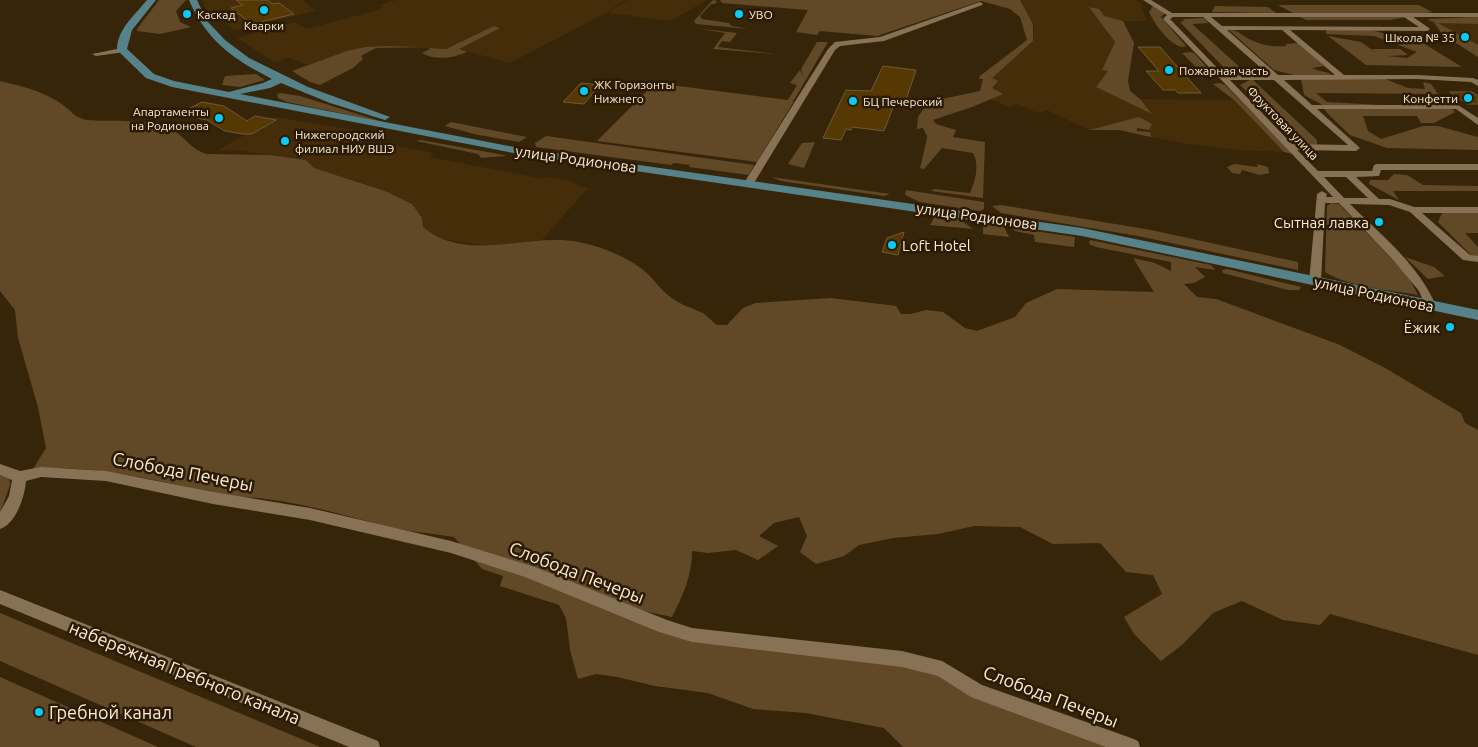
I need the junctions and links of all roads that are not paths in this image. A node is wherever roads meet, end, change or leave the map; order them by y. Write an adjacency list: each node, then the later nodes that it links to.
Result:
1 (152, 0): 11 (main road)
2 (193, 0): 16 (main road, улица Родионова)
3 (1146, 0): 6 (street)
4 (980, 4): 26 (street)
5 (1203, 14): 6 (street); 7 (street); 9 (street)
6 (1171, 15): 14 (street, Фруктовая улица)
7 (1404, 15): 8 (street); 10 (street)
8 (1478, 15)
9 (1220, 28): 10 (street); 15 (street)
10 (1284, 28): 13 (street)
11 (122, 50): 12 (street); 18 (main road, улица Родионова)
12 (96, 54)
13 (1342, 77): 15 (street); 17 (street)
14 (1223, 78): 15 (street); 22 (street, Фруктовая улица)
15 (1278, 78): 19 (street)
16 (280, 79): 18 (main road); 21 (main road, улица Родионова)
17 (1476, 81)
18 (217, 94): 21 (main road, улица Родионова)
19 (1311, 107): 20 (street); 22 (street)
20 (1478, 122)
21 (471, 143): 26 (main road, улица Родионова)
22 (1289, 147): 24 (street, Фруктовая улица)
23 (1478, 168): 25 (street)
24 (1315, 174): 25 (street); 27 (street, Фруктовая улица)
25 (1348, 174): 30 (street)
26 (749, 184): 34 (main road, улица Родионова)
27 (1325, 184): 28 (street); 29 (street, Фруктовая улица)
28 (1321, 200): 29 (street); 34 (street)
29 (1343, 202): 30 (street); 35 (street, Фруктовая улица)
30 (1377, 202): 31 (street)
31 (1413, 210): 32 (street); 33 (street)
32 (1478, 210)
33 (1478, 259)
34 (1315, 282): 35 (main road, улица Родионова)
35 (1430, 306): 36 (main road, улица Родионова)
36 (1478, 315)
37 (0, 469): 38 (street)
38 (19, 477): 39 (street); 42 (street, Слобода Печеры)
39 (0, 523)
40 (0, 597): 41 (street, набережная Гребного канала)
41 (371, 747)
42 (1131, 747)

